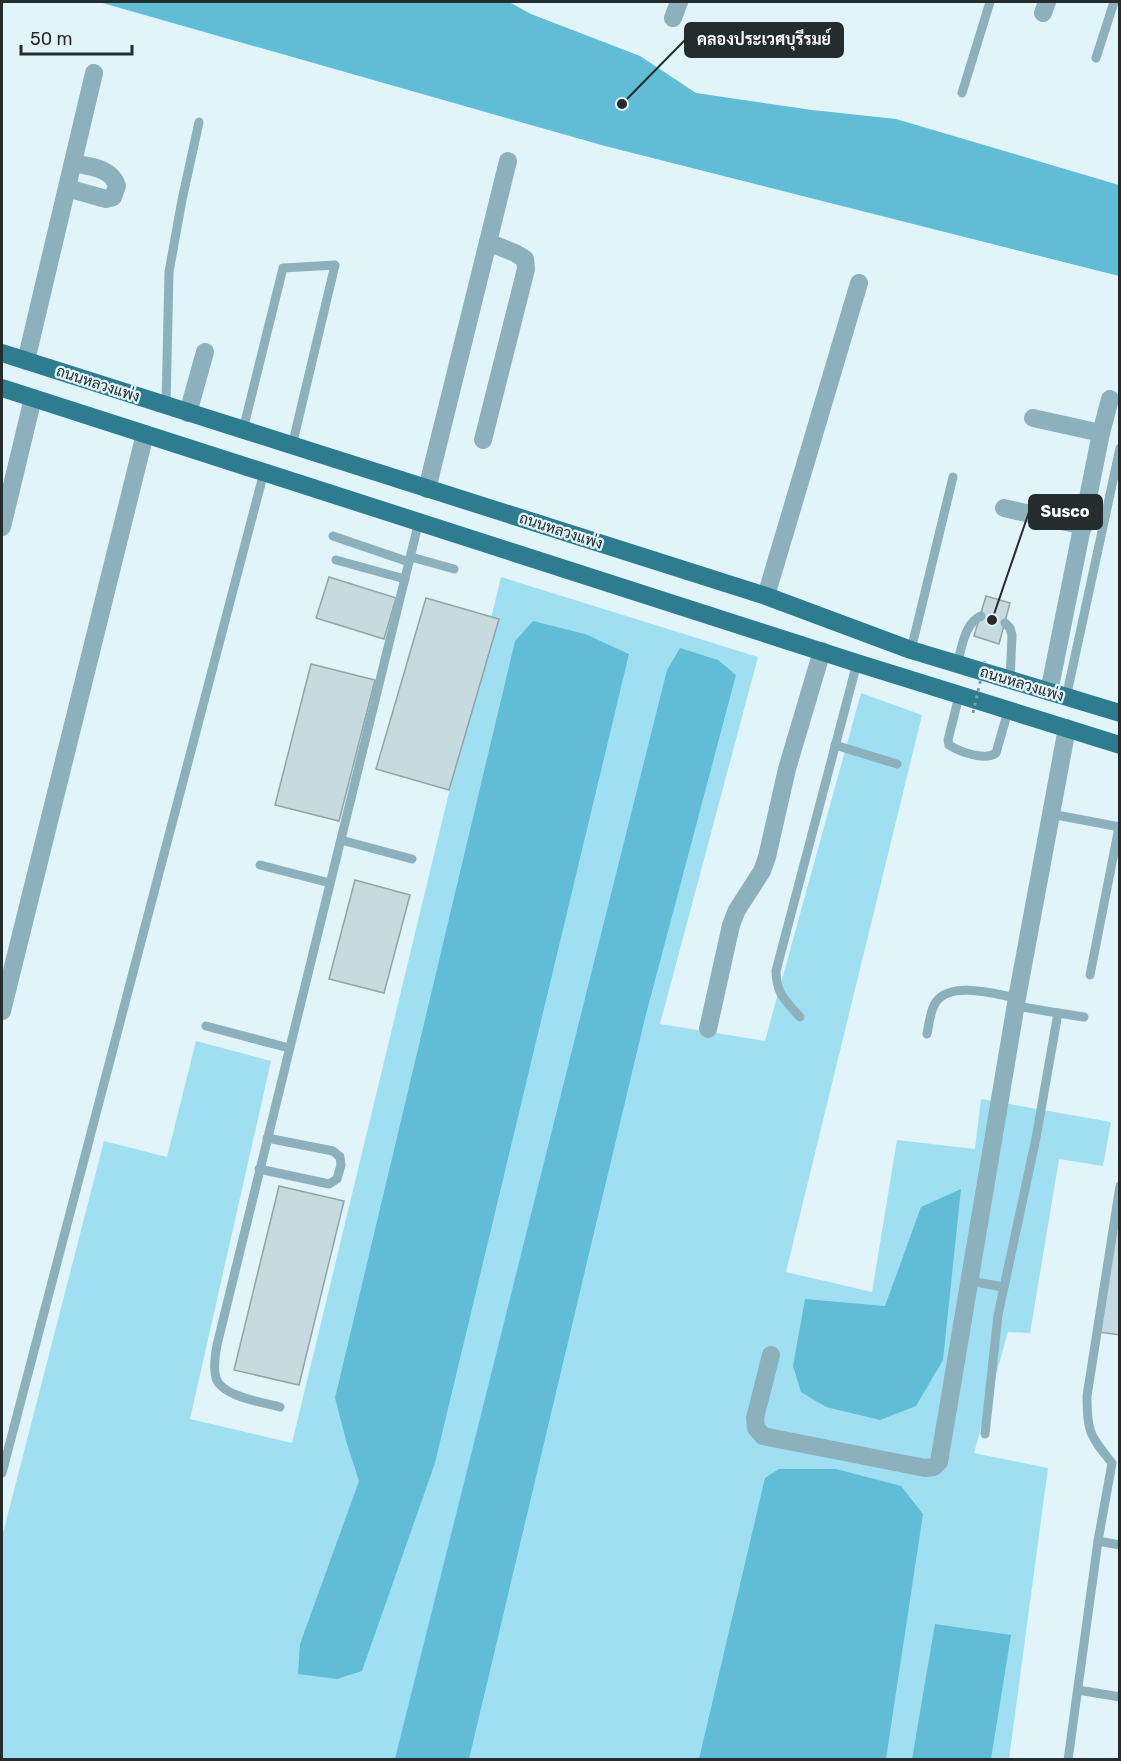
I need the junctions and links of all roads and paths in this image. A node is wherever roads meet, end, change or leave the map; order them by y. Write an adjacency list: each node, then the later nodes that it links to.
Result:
1 (990, 2): 5 (lane)
2 (1114, 2): 3 (lane)
3 (1096, 58)
4 (94, 74): 8 (street)
5 (962, 93)
6 (199, 122): 18 (lane)
7 (508, 162): 10 (street)
8 (73, 164): 9 (street); 9 (street)
9 (67, 188): 14 (street)
10 (488, 242): 24 (street); 29 (street)
11 (859, 283): 39 (street)
12 (205, 352): 19 (street)
13 (2, 353): 14 (main road, ถนนหลวงแพ่ง)
14 (26, 361): 18 (main road, ถนนหลวงแพ่ง)
15 (2, 388): 16 (main road, ถนนหลวงแพ่ง)
16 (33, 398): 23 (main road, ถนนหลวงแพ่ง); 33 (street)
17 (1110, 399): 22 (street)
18 (166, 405): 19 (main road, ถนนหลวงแพ่ง)
19 (188, 413): 21 (main road, ถนนหลวงแพ่ง)
20 (1033, 418): 22 (street)
21 (243, 430): 25 (main road, ถนนหลวงแพ่ง); 25 (lane)
22 (1101, 433): 32 (street)
23 (145, 434): 27 (main road, ถนนหลวงแพ่ง); 66 (street)
24 (483, 440)
25 (292, 446): 29 (main road, ถนนหลวงแพ่ง)
26 (1119, 448): 50 (lane)
27 (264, 472): 31 (main road, ถนนหลวงแพ่ง); 83 (lane)
28 (953, 477): 42 (lane)
29 (427, 489): 39 (main road, ถนนหลวงแพ่ง)
30 (1004, 508): 32 (street)
31 (419, 521): 36 (lane); 43 (main road, ถนนหลวงแพ่ง)
32 (1083, 526): 48 (street)
33 (2, 527)
34 (333, 536): 36 (lane)
35 (336, 560): 38 (lane)
36 (410, 560): 37 (lane); 38 (lane)
37 (454, 569)
38 (405, 579): 60 (lane)
39 (766, 596): 42 (main road, ถนนหลวงแพ่ง)
40 (981, 616): 46 (lane)
41 (1005, 623): 47 (lane)
42 (910, 650): 46 (main road, ถนนหลวงแพ่ง)
43 (822, 651): 45 (main road, ถนนหลวงแพ่ง); 71 (street)
44 (985, 661): 52 (path, bridge)
45 (857, 663): 49 (main road, ถนนหลวงแพ่ง); 55 (lane)
46 (957, 664): 47 (main road, ถนนหลวงแพ่ง)
47 (1010, 681): 48 (main road, ถนนหลวงแพ่ง)
48 (1048, 692): 50 (main road, ถนนหลวงแพ่ง)
49 (959, 696): 51 (main road, ถนนหลวงแพ่ง); 51 (lane)
50 (1066, 698): 53 (main road, ถนนหลวงแพ่ง)
51 (1008, 711): 54 (main road, ถนนหลวงแพ่ง)
52 (973, 713)
53 (1119, 713)
54 (1067, 728): 56 (main road, ถนนหลวงแพ่ง); 58 (street)
55 (836, 745): 57 (lane); 68 (lane)
56 (1119, 745)
57 (897, 764)
58 (1051, 814): 59 (lane); 65 (street)
59 (1119, 827): 64 (lane)
60 (340, 840): 61 (lane); 63 (lane)
61 (412, 859)
62 (260, 865): 63 (lane)
63 (330, 883): 73 (lane)
64 (1090, 975)
65 (1017, 1002): 67 (lane); 72 (lane); 77 (street)
66 (2, 1011)
67 (1058, 1013): 69 (lane); 78 (lane)
68 (800, 1017)
69 (1084, 1017)
70 (206, 1026): 73 (lane)
71 (708, 1029)
72 (927, 1034)
73 (289, 1047): 74 (lane)
74 (267, 1138): 75 (lane); 75 (lane)
75 (259, 1170): 80 (lane)
76 (1119, 1186): 82 (lane)
77 (970, 1281): 78 (lane); 79 (street)
78 (1004, 1287): 81 (lane)
79 (771, 1355)
80 (280, 1407)
81 (985, 1434)
82 (1116, 1464): 84 (lane)
83 (2, 1473)
84 (1098, 1541): 85 (lane); 86 (lane)
85 (1119, 1545)
86 (1078, 1690): 87 (lane); 88 (lane)
87 (1119, 1697)
88 (1068, 1760)

